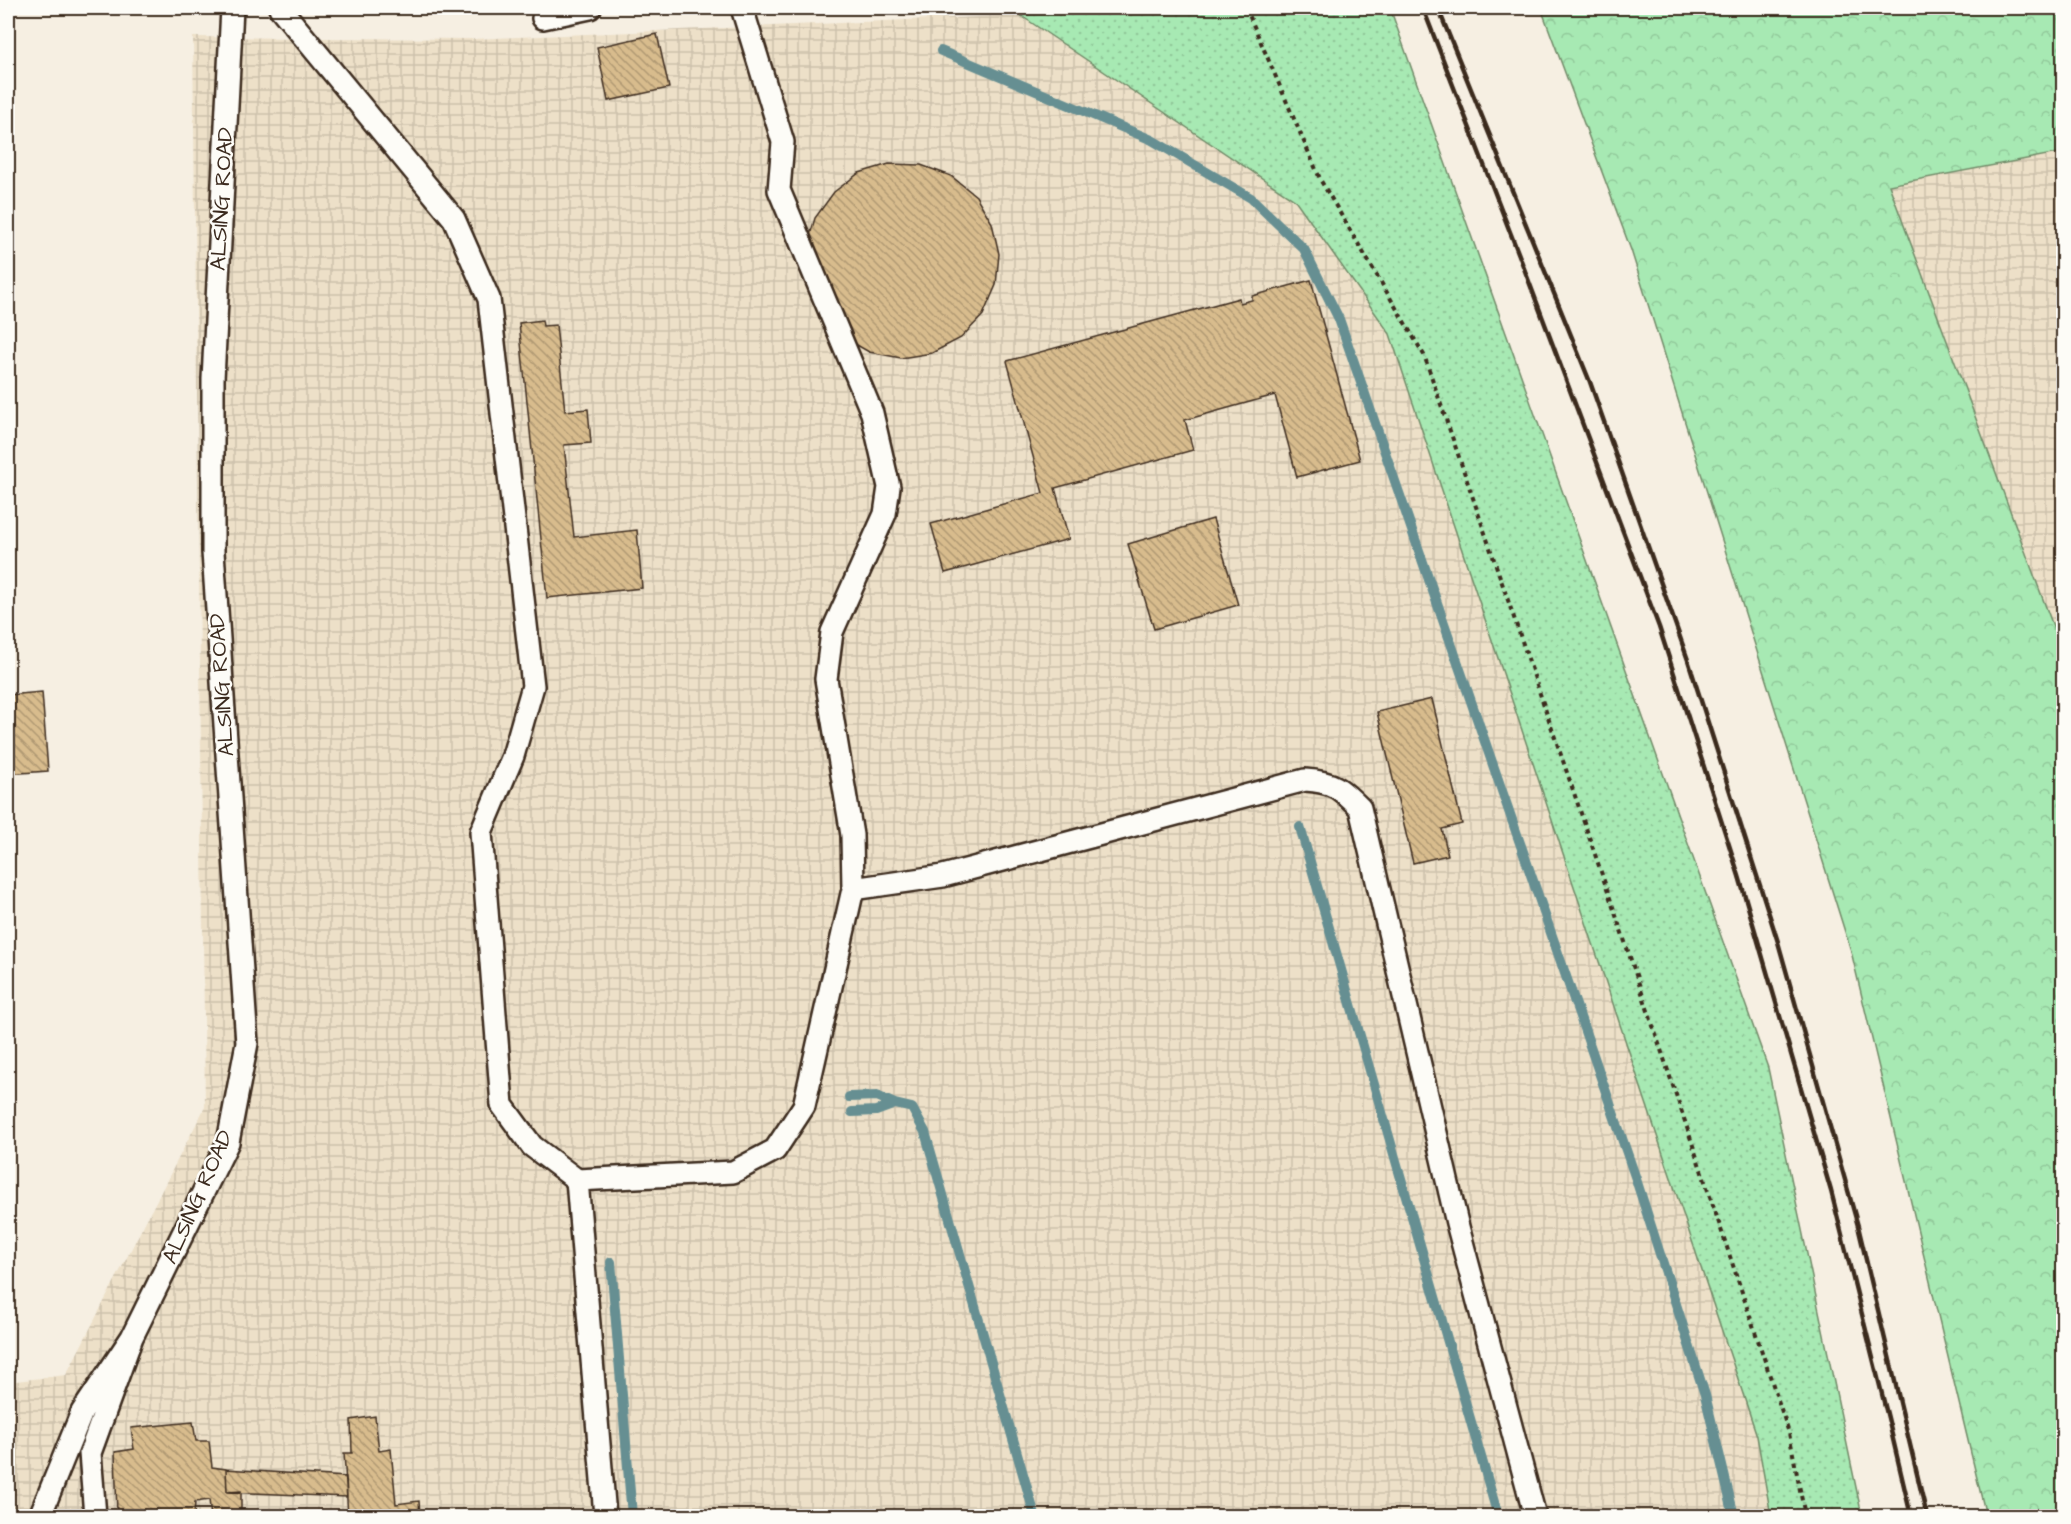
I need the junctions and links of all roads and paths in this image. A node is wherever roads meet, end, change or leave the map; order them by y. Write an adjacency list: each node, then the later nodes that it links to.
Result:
1 (232, 8): 9 (lane, ALSING ROAD)
2 (280, 8): 8 (lane)
3 (590, 8): 6 (lane)
4 (742, 8): 7 (lane)
5 (1246, 8): 14 (path)
6 (543, 18)
7 (853, 889): 8 (lane); 13 (lane)
8 (576, 1180): 12 (lane)
9 (132, 1337): 10 (lane, ALSING ROAD); 11 (lane, ALSING ROAD)
10 (40, 1516)
11 (95, 1516)
12 (605, 1516)
13 (1535, 1516)
14 (1805, 1516)

